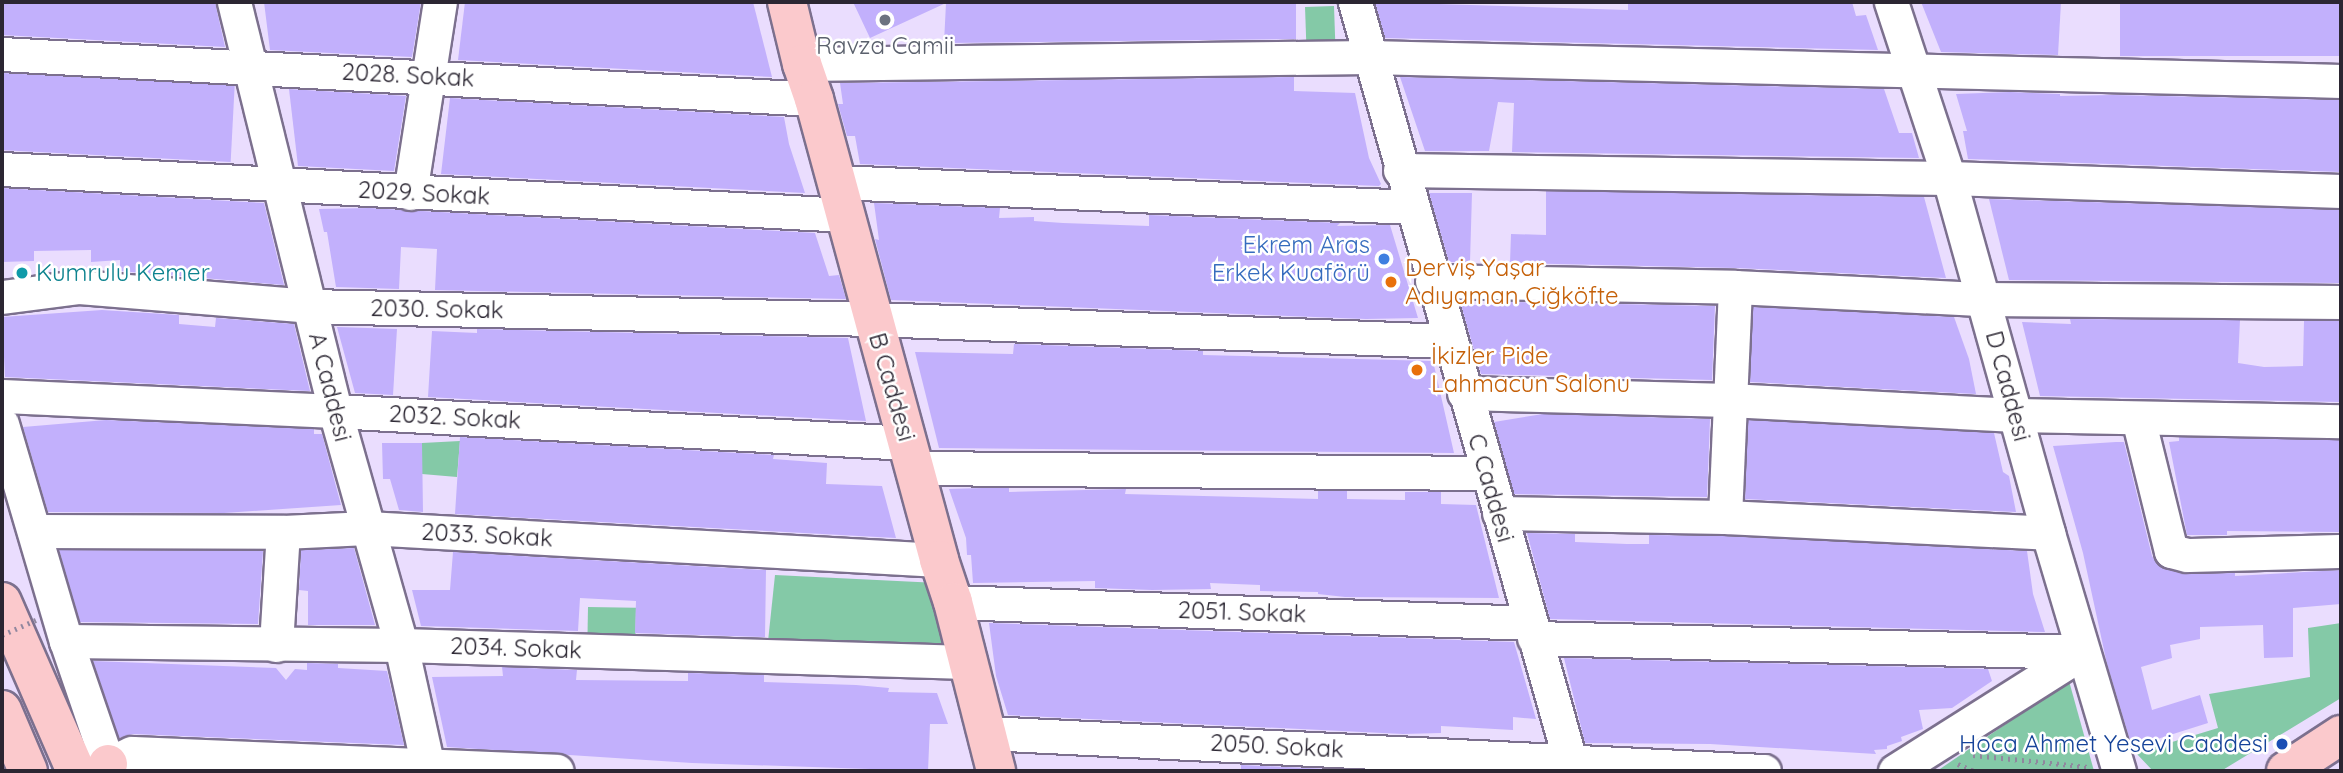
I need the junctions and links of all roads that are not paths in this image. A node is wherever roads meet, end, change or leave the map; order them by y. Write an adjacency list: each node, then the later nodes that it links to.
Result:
1 (234, 2): 8 (street, A Caddesi)
2 (440, 2): 10 (street)
3 (788, 2): 11 (main road, B Caddesi)
4 (1355, 2): 7 (street, C Caddesi)
5 (1891, 2): 9 (street, D Caddesi)
6 (2, 54): 8 (street, 2028. Sokak)
7 (1369, 57): 9 (street, 2028. Sokak); 11 (street, 2028. Sokak); 14 (street, C Caddesi)
8 (249, 66): 10 (street, 2028. Sokak); 16 (street, A Caddesi)
9 (1916, 71): 12 (street, 2028. Sokak); 15 (street, D Caddesi)
10 (429, 77): 11 (street, 2028. Sokak); 18 (street)
11 (808, 81): 19 (main road, B Caddesi)
12 (2341, 81)
13 (2, 169): 16 (street, 2029. Sokak)
14 (1400, 170): 15 (street); 20 (street, C Caddesi)
15 (1949, 178): 17 (street); 24 (street, D Caddesi)
16 (280, 186): 18 (street, 2029. Sokak); 26 (street, A Caddesi)
17 (2341, 191)
18 (410, 193): 19 (street, 2029. Sokak)
19 (841, 198): 20 (street, 2029. Sokak); 27 (main road, B Caddesi)
20 (1411, 206): 21 (street, C Caddesi)
21 (1432, 281): 22 (street); 28 (street, C Caddesi)
22 (1735, 287): 24 (street); 31 (street)
23 (2, 297): 26 (street, 2030. Sokak)
24 (1984, 299): 25 (street); 33 (street, D Caddesi)
25 (2341, 302)
26 (309, 306): 27 (street, 2030. Sokak); 32 (street, A Caddesi)
27 (873, 319): 28 (street, 2030. Sokak); 37 (main road, B Caddesi)
28 (1449, 341): 29 (street, C Caddesi)
29 (1464, 393): 31 (street); 38 (street, C Caddesi)
30 (2, 396): 32 (street, 2032. Sokak)
31 (1729, 400): 33 (street); 40 (street)
32 (335, 411): 37 (street, 2032. Sokak); 41 (street, A Caddesi)
33 (2016, 415): 34 (street); 44 (street, D Caddesi)
34 (2138, 418): 35 (street); 45 (street)
35 (2341, 421)
36 (2, 424): 42 (street)
37 (911, 455): 38 (street, 2032. Sokak); 46 (main road, B Caddesi)
38 (1487, 473): 39 (street, C Caddesi)
39 (1499, 513): 40 (street); 49 (street, C Caddesi)
40 (1725, 517): 44 (street)
41 (367, 528): 43 (street, 2033. Sokak); 46 (street, 2033. Sokak); 52 (street, A Caddesi)
42 (34, 531): 43 (street, 2033. Sokak); 50 (street)
43 (284, 532): 51 (street)
44 (2048, 533): 53 (street, D Caddesi)
45 (2341, 551)
46 (939, 560): 48 (main road, B Caddesi)
47 (2, 602): 59 (main road)
48 (953, 602): 49 (street, 2051. Sokak); 54 (main road, B Caddesi)
49 (1532, 630): 53 (street, 2051. Sokak); 58 (street, C Caddesi)
50 (66, 641): 51 (street, 2034. Sokak); 59 (street)
51 (276, 645): 52 (street, 2034. Sokak)
52 (401, 645): 54 (street, 2034. Sokak); 60 (street, A Caddesi)
53 (2083, 652): 61 (street, D Caddesi); 66 (street)
54 (967, 663): 56 (main road, B Caddesi)
55 (3, 717): 62 (main road)
56 (986, 733): 58 (street, 2050. Sokak); 64 (main road, B Caddesi)
57 (2341, 735): 67 (main road)
58 (1571, 765): 65 (street, 2050. Sokak)
59 (96, 769): 60 (street)
60 (429, 769): 63 (street)
61 (2119, 770)
62 (28, 771)
63 (557, 771)
64 (996, 771)
65 (1764, 771)
66 (1895, 771)
67 (2286, 771)

